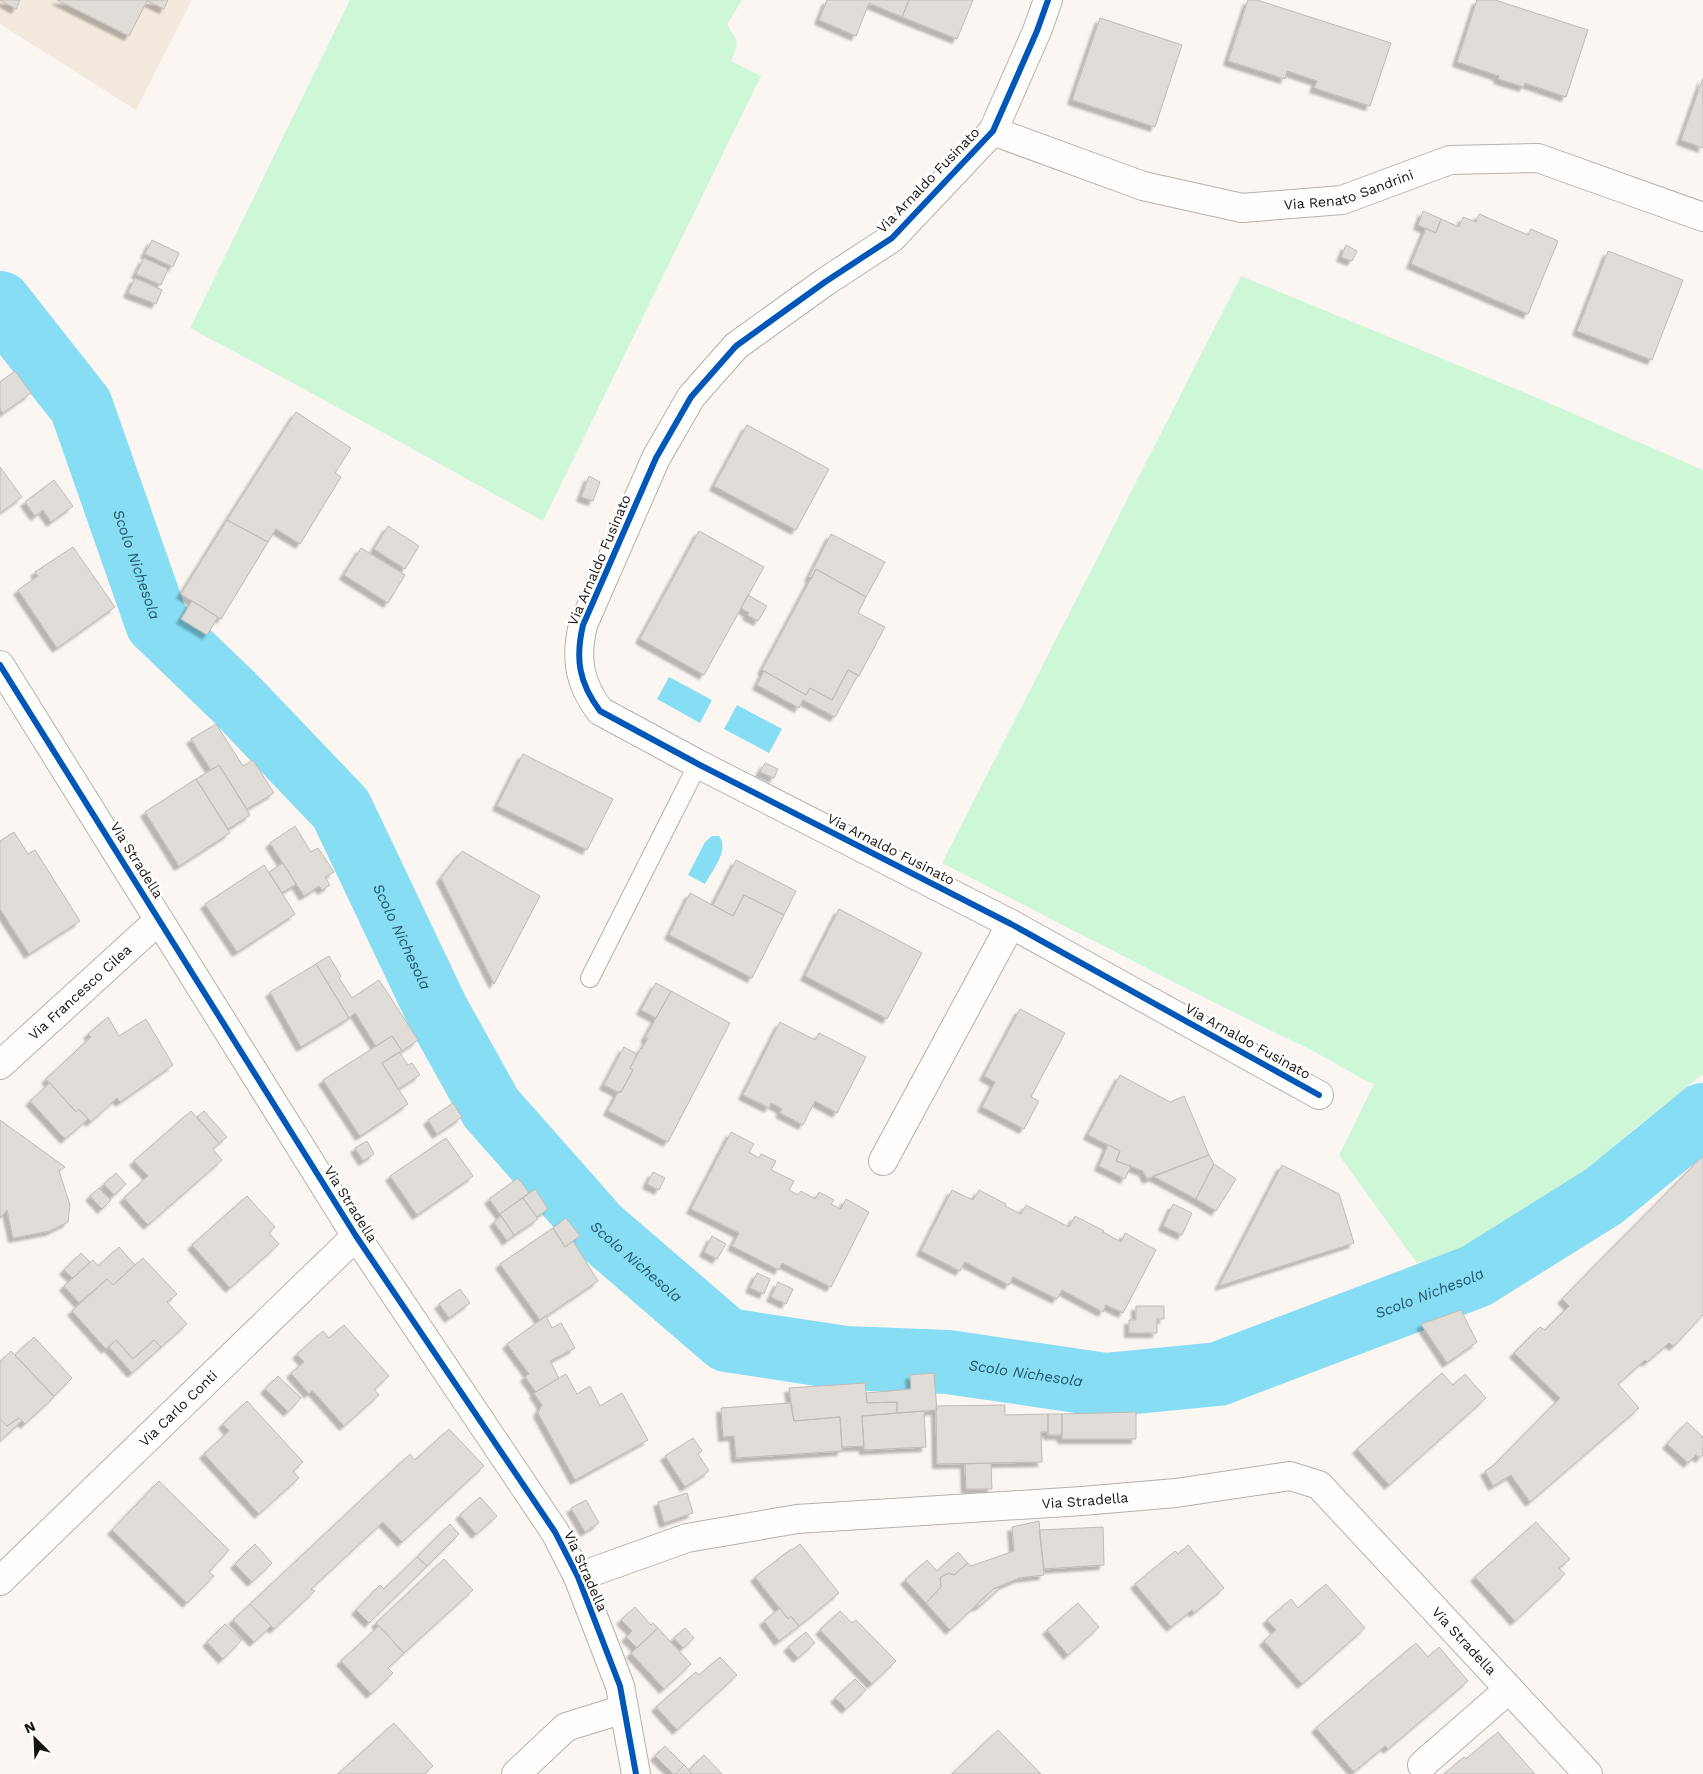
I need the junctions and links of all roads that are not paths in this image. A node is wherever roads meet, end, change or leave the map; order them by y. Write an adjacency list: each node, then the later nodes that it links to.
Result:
1 (1048, 0): 2 (street, Via Arnaldo Fusinato)
2 (993, 131): 3 (street, Via Renato Sandrini); 5 (street, Via Arnaldo Fusinato)
3 (1703, 217)
4 (0, 665): 6 (street, Via Stradella)
5 (698, 764): 7 (street, Via Arnaldo Fusinato); 8 (lane)
6 (159, 920): 9 (street, Via Francesco Cilea); 12 (street, Via Stradella)
7 (1011, 924): 10 (street, Via Arnaldo Fusinato); 11 (street)
8 (590, 978)
9 (0, 1065)
10 (1319, 1095)
11 (883, 1161)
12 (356, 1236): 13 (street, Via Stradella); 14 (street, Via Carlo Conti)
13 (578, 1577): 15 (street, Via Stradella); 16 (street, Via Stradella)
14 (0, 1580)
15 (1509, 1689): 17 (street); 20 (street, Via Stradella)
16 (624, 1709): 18 (street); 19 (street, Via Stradella)
17 (1422, 1765)
18 (516, 1774)
19 (636, 1774)
20 (1588, 1774)

